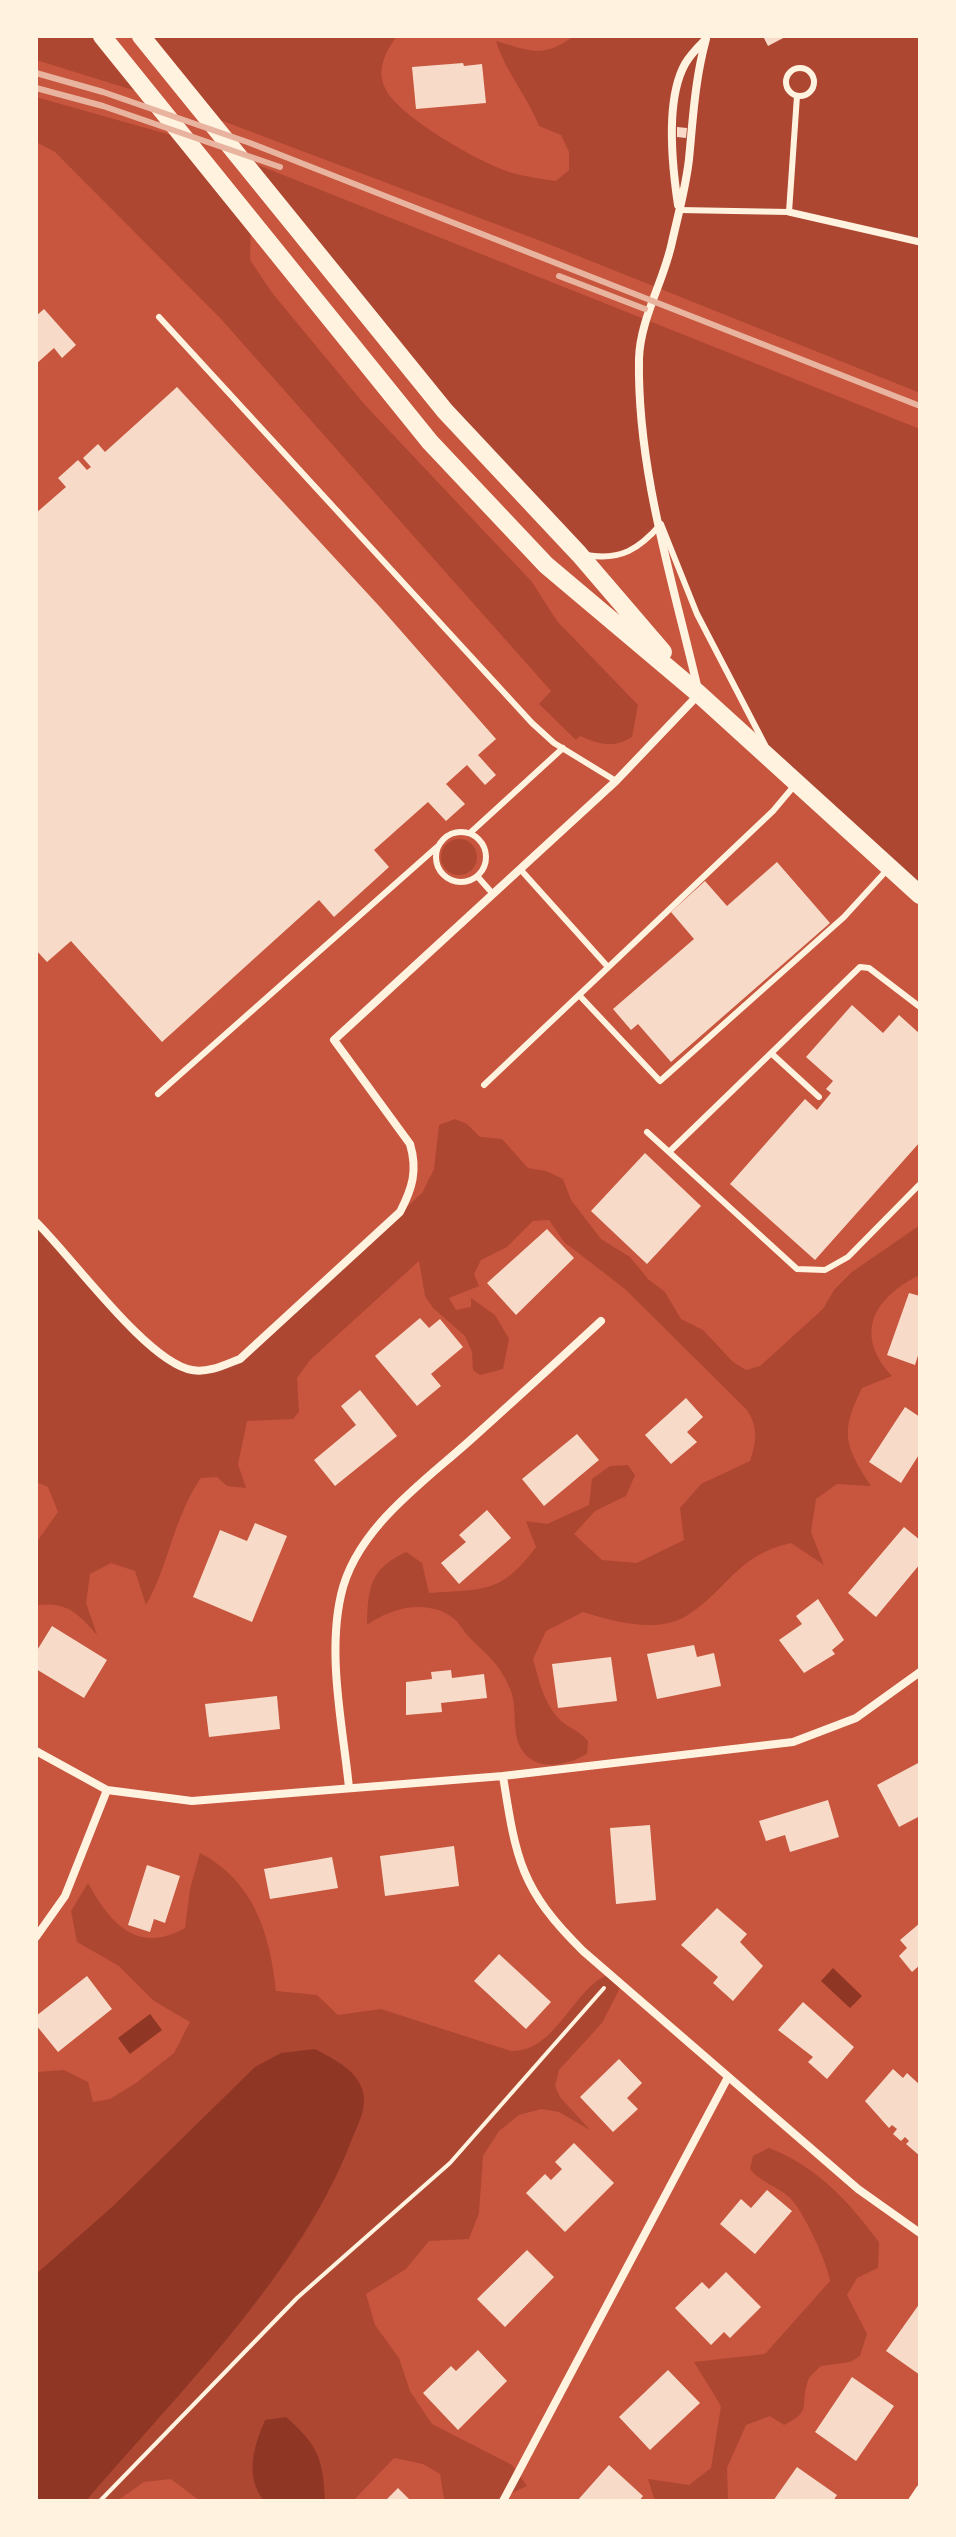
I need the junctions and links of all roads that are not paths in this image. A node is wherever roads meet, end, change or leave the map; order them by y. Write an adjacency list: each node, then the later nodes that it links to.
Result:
1 (102, 36): 11 (main road)
2 (141, 36): 10 (main road)
3 (707, 37): 5 (street); 5 (street)
4 (797, 96): 4 (lane); 6 (lane)
5 (679, 210): 6 (lane); 9 (street)
6 (789, 212): 7 (street)
7 (920, 242)
8 (159, 317): 12 (lane)
9 (661, 524): 10 (lane); 11 (street); 13 (lane)
10 (579, 554): 11 (main road)
11 (699, 694): 13 (main road); 14 (street)
12 (563, 748): 14 (lane); 16 (lane)
13 (776, 765): 15 (main road)
14 (616, 781): 19 (street)
15 (796, 784): 18 (main road); 23 (lane)
16 (470, 833): 17 (lane); 20 (lane)
17 (437, 847): 20 (lane); 28 (lane)
18 (889, 868): 22 (main road); 24 (lane)
19 (520, 869): 21 (street); 23 (lane)
20 (477, 876): 21 (lane)
21 (493, 894): 33 (street)
22 (920, 895)
23 (608, 967): 24 (lane)
24 (579, 995): 27 (lane)
25 (920, 1007): 26 (lane)
26 (771, 1053): 29 (lane); 31 (lane)
27 (484, 1085)
28 (158, 1094)
29 (819, 1097)
30 (647, 1132): 31 (lane)
31 (669, 1152): 32 (lane)
32 (920, 1184)
33 (36, 1222)
34 (601, 1321): 38 (street)
35 (920, 1672): 37 (street)
36 (36, 1751): 39 (street)
37 (503, 1776): 38 (street); 41 (street)
38 (349, 1788): 39 (street)
39 (107, 1790): 40 (street)
40 (36, 1937)
41 (728, 2077): 42 (street); 44 (street)
42 (920, 2233)
43 (920, 2489): 45 (street)
44 (503, 2501)
45 (912, 2501)

